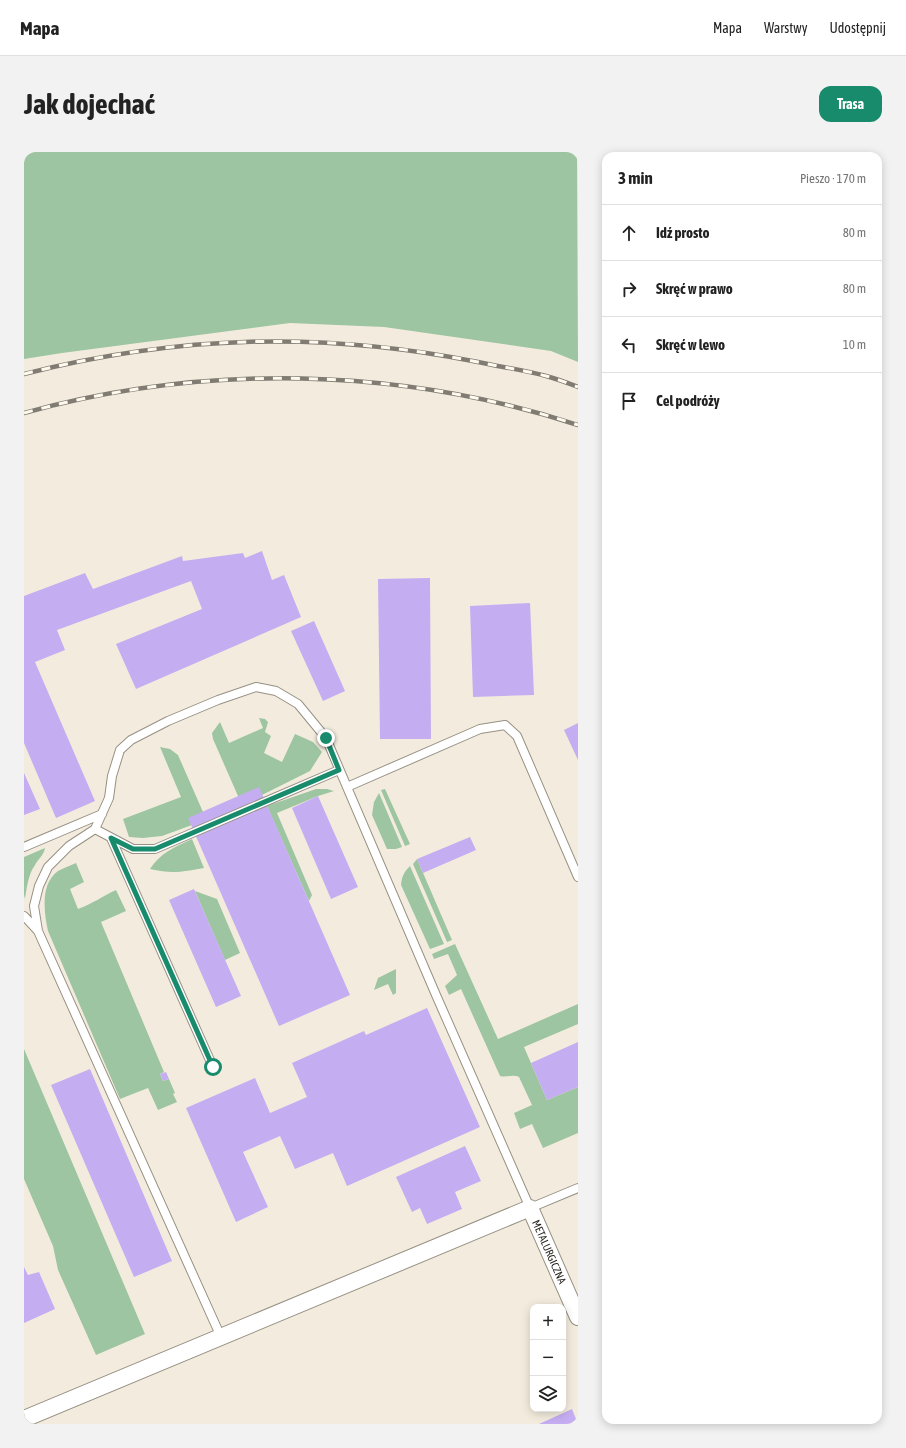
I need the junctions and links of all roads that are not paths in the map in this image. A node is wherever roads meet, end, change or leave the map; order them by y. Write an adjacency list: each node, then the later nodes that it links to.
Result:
1 (339, 770): 2 (lane); 3 (lane); 5 (lane)
2 (347, 787): 7 (lane); 12 (lane)
3 (102, 814): 4 (lane); 6 (lane)
4 (95, 829): 5 (lane); 9 (lane)
5 (111, 838): 10 (lane)
6 (24, 847)
7 (578, 877)
8 (24, 916): 9 (lane)
9 (38, 931): 14 (lane)
10 (213, 1067)
11 (578, 1188): 12 (lane)
12 (530, 1208): 13 (street, METALURGICZNA); 14 (street)
13 (578, 1317)
14 (221, 1337): 15 (street)
15 (24, 1419)

